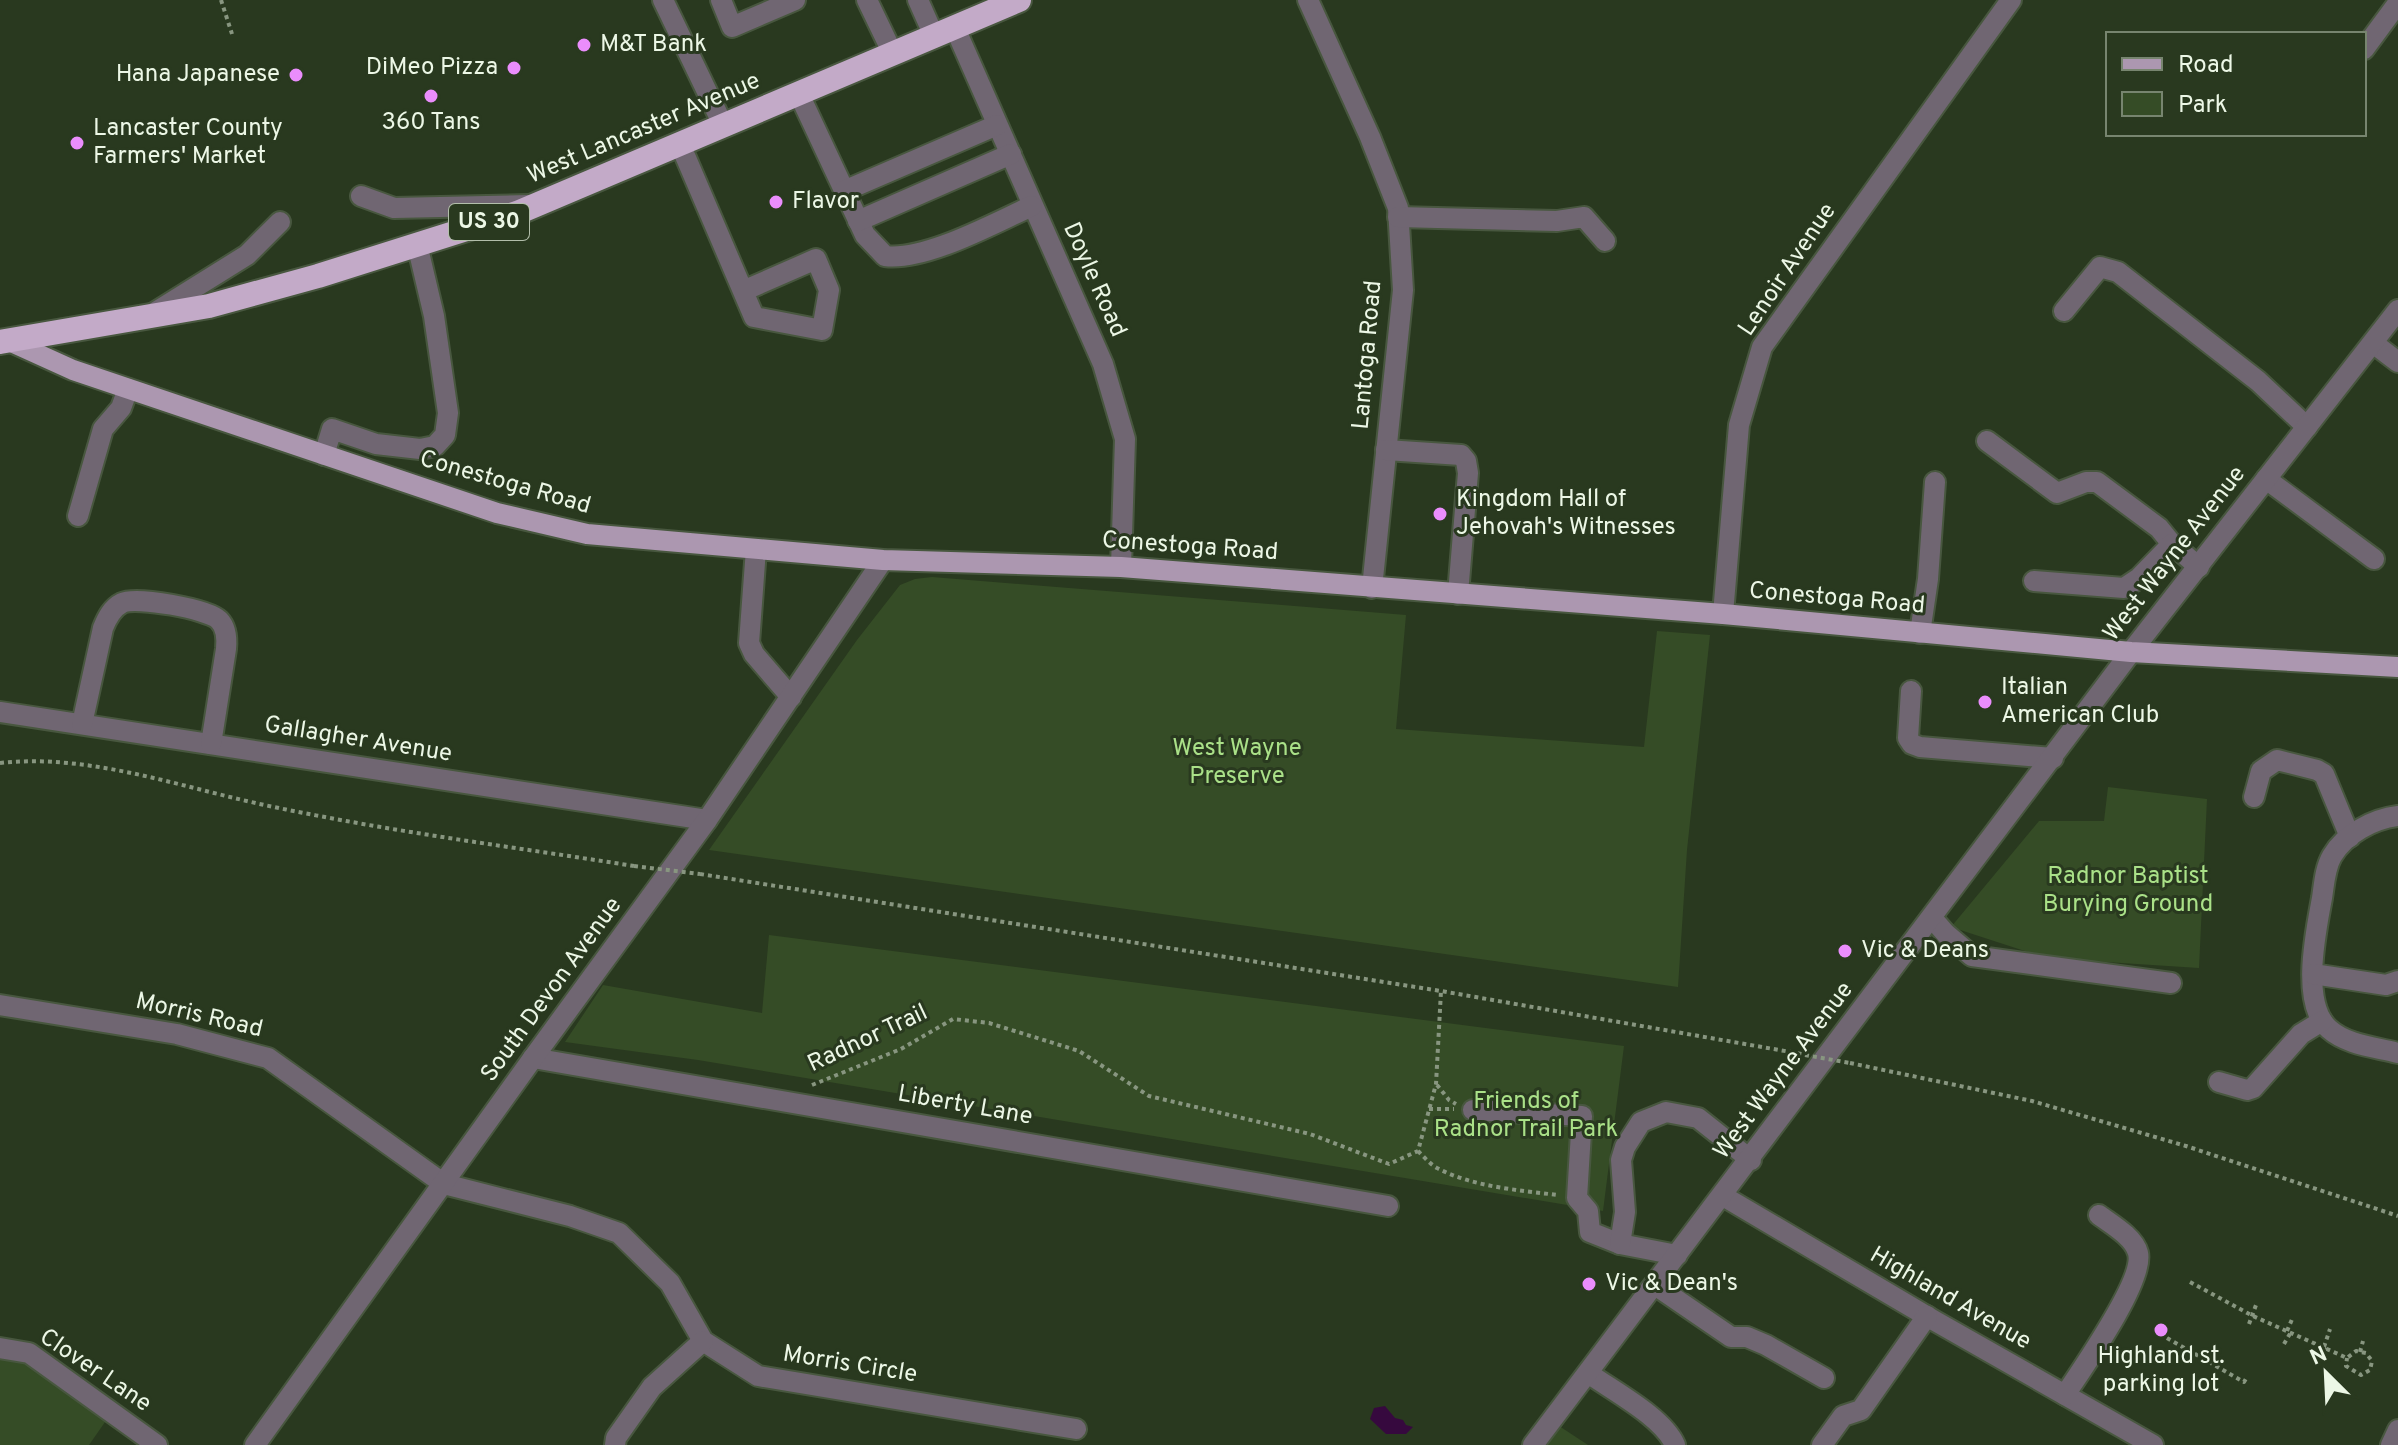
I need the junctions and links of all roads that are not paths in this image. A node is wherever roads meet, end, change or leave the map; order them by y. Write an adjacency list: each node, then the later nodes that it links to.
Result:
1 (663, 0): 14 (street)
2 (721, 0): 3 (street)
3 (795, 0)
4 (867, 0): 12 (street)
5 (918, 0): 10 (street, Doyle Road)
6 (1019, 0): 10 (highway, West Lancaster Avenue / US 30)
7 (1308, 0): 22 (street, Lantoga Road)
8 (2011, 0): 53 (street, Lenoir Avenue)
9 (2398, 3): 11 (street)
10 (945, 32): 12 (highway, West Lancaster Avenue / US 30); 15 (street, Doyle Road)
11 (2366, 46)
12 (893, 54): 13 (highway, West Lancaster Avenue / US 30)
13 (799, 94): 14 (highway, West Lancaster Avenue / US 30); 18 (street)
14 (723, 125): 16 (highway, West Lancaster Avenue / US 30)
15 (997, 125): 17 (street, Doyle Road); 18 (street)
16 (680, 144): 20 (highway, West Lancaster Avenue / US 30); 27 (street)
17 (1011, 154): 21 (street, Doyle Road); 23 (street)
18 (844, 191): 23 (street)
19 (361, 196): 20 (street)
20 (537, 204): 26 (highway, West Lancaster Avenue / US 30)
21 (1032, 206): 23 (street); 48 (street, Doyle Road)
22 (1398, 217): 25 (street); 38 (street, Lantoga Road)
23 (858, 221)
24 (280, 222): 30 (street)
25 (1605, 241)
26 (417, 244): 30 (highway, West Lancaster Avenue / US 30); 37 (street)
27 (743, 291): 27 (street)
28 (2398, 310): 32 (street, West Wayne Avenue)
29 (2064, 311): 35 (street)
30 (147, 317): 31 (highway, West Lancaster Avenue / US 30)
31 (3, 340): 34 (main road, Conestoga Road)
32 (2373, 343): 33 (street); 35 (street, West Wayne Avenue)
33 (2398, 362)
34 (128, 389): 39 (main road, Conestoga Road); 43 (street)
35 (2307, 427): 41 (street, West Wayne Avenue)
36 (1987, 441): 44 (street)
37 (376, 444): 39 (street); 40 (street)
38 (1386, 450): 51 (street, Lantoga Road); 52 (street)
39 (324, 455): 40 (main road, Conestoga Road)
40 (366, 469): 45 (main road, Conestoga Road)
41 (2266, 479): 46 (street); 49 (street, West Wayne Avenue)
42 (1935, 482): 54 (street)
43 (78, 516)
44 (2172, 544): 49 (street); 50 (street)
45 (756, 549): 47 (main road, Conestoga Road); 58 (street)
46 (2374, 559)
47 (883, 560): 48 (main road, Conestoga Road); 58 (street, South Devon Avenue)
48 (1121, 567): 51 (main road, Conestoga Road)
49 (2199, 567): 55 (street, West Wayne Avenue)
50 (2034, 581)
51 (1372, 588): 52 (main road, Conestoga Road)
52 (1458, 594): 53 (main road, Conestoga Road)
53 (1723, 614): 54 (main road, Conestoga Road)
54 (1920, 633): 55 (main road, Conestoga Road)
55 (2131, 652): 56 (main road, Conestoga Road); 62 (street, West Wayne Avenue)
56 (2398, 667)
57 (1911, 691): 62 (street)
58 (791, 697): 65 (street, South Devon Avenue)
59 (0, 712): 60 (street, Gallagher Avenue)
60 (82, 724): 61 (street, Gallagher Avenue); 61 (street)
61 (211, 744): 65 (street, Gallagher Avenue)
62 (2053, 758): 67 (street, West Wayne Avenue)
63 (2254, 797): 66 (street)
64 (2398, 816): 66 (street)
65 (707, 820): 74 (street, South Devon Avenue)
66 (2350, 837): 68 (street)
67 (1932, 918): 70 (street); 77 (street, West Wayne Avenue)
68 (2313, 974): 69 (street); 72 (street)
69 (2398, 981)
70 (2171, 983)
71 (0, 1005): 78 (street, Morris Road)
72 (2322, 1021): 73 (street); 75 (street)
73 (2398, 1053)
74 (533, 1058): 78 (street, South Devon Avenue); 80 (street, Liberty Lane)
75 (2219, 1082)
76 (1469, 1109): 82 (street)
77 (1751, 1160): 79 (street, West Wayne Avenue); 82 (street)
78 (444, 1184): 86 (street, Morris Circle); 94 (street, South Devon Avenue)
79 (1723, 1196): 83 (street, West Wayne Avenue); 85 (street, Highland Avenue)
80 (1388, 1206)
81 (2099, 1215): 90 (street)
82 (1620, 1244): 83 (street)
83 (1677, 1255): 84 (street, West Wayne Avenue)
84 (1655, 1285): 88 (street, West Wayne Avenue); 89 (street)
85 (1927, 1316): 90 (street, Highland Avenue); 98 (street)
86 (703, 1341): 91 (street, Morris Circle); 95 (street)
87 (0, 1348): 93 (street, Clover Lane)
88 (1588, 1373): 96 (street, West Wayne Avenue); 97 (street)
89 (1824, 1378)
90 (2065, 1395): 99 (street, Highland Avenue)
91 (1076, 1429)
92 (2398, 1430): 100 (street)
93 (157, 1445)
94 (255, 1445)
95 (615, 1445)
96 (1533, 1445)
97 (1675, 1445)
98 (1822, 1445)
99 (2153, 1445)
100 (2391, 1445)

